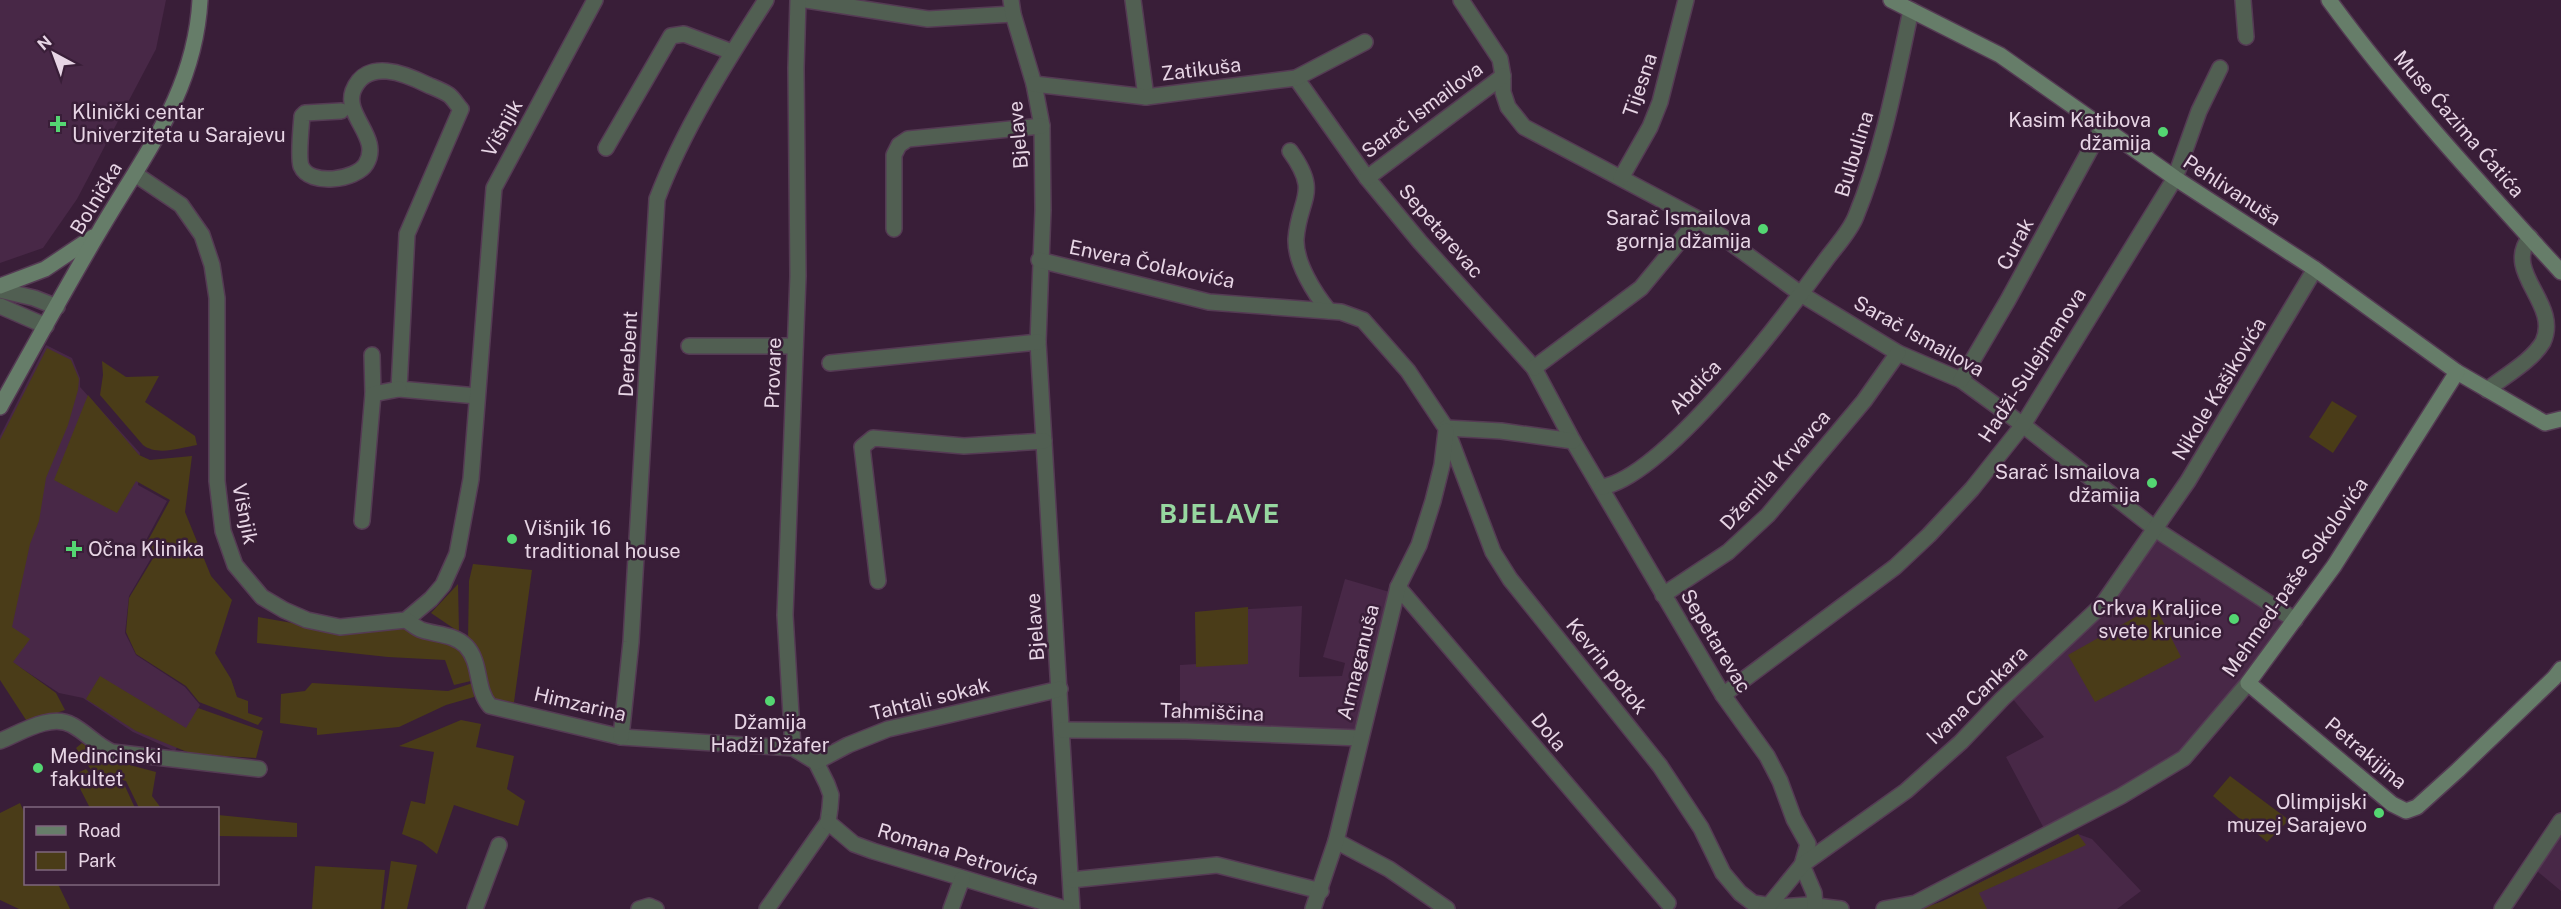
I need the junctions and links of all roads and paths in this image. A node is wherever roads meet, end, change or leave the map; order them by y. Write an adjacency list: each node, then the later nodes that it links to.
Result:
1 (200, 0): 27 (street, Bolnička)
2 (595, 0): 56 (street, Višnjik)
3 (766, 0): 16 (street, Derebent)
4 (798, 0): 46 (street, Provare)
5 (806, 0): 12 (street)
6 (1132, 0): 21 (street)
7 (1461, 0): 18 (street, Sarač Ismailova)
8 (1686, 0): 29 (street, Tijesna)
9 (1891, 0): 13 (street, Pehlivanuša)
10 (2243, 0): 14 (street)
11 (2329, 0): 34 (street, Muse Ćazima Ćatića)
12 (1012, 7): 20 (street, Bjelave)
13 (1911, 10): 24 (street, Pehlivanuša); 39 (street, Bulbulina)
14 (2246, 37)
15 (1365, 42): 19 (street, Zatikuša)
16 (732, 52): 25 (street); 76 (street, Derebent)
17 (2220, 68): 30 (street, Hadži-Sulejmanova)
18 (1503, 76): 28 (street, Sarač Ismailova); 29 (street, Sarač Ismailova)
19 (1296, 78): 21 (street, Zatikuša); 28 (street, Sepetarevac)
20 (1034, 84): 21 (street, Zatikuša); 23 (street, Bjelave)
21 (1146, 97)
22 (341, 111): 53 (street)
23 (1042, 126): 32 (street); 35 (street, Bjelave)
24 (2103, 126): 30 (street, Pehlivanuša); 52 (street, Curak)
25 (606, 148)
26 (1290, 151): 42 (street)
27 (135, 174): 33 (street, Bolnička); 69 (street, Višnjik)
28 (1367, 178): 50 (street, Sepetarevac)
29 (1621, 178): 31 (street, Sarač Ismailova)
30 (2175, 178): 36 (street, Pehlivanuša); 59 (street, Hadži-Sulejmanova)
31 (1698, 219): 39 (street, Sarač Ismailova); 50 (street)
32 (894, 229)
33 (98, 234): 38 (street); 41 (street, Bolnička)
34 (2530, 237): 37 (street, Muse Ćazima Ćatića); 54 (street)
35 (1039, 260): 42 (street, Envera Čolakovića); 44 (street, Bjelave)
36 (2315, 269): 51 (street, Pehlivanuša); 65 (street, Nikole Kašikovića)
37 (2561, 272)
38 (0, 288): 41 (street)
39 (1801, 294): 47 (street, Sarač Ismailova); 63 (street, Abdića)
40 (0, 306): 43 (street)
41 (57, 307): 43 (street, Bolnička)
42 (1329, 311): 60 (street, Envera Čolakovića)
43 (46, 327): 57 (street, Bolnička)
44 (1038, 342): 49 (street); 61 (street, Bjelave)
45 (689, 346): 46 (street)
46 (795, 346): 79 (street, Provare)
47 (1898, 353): 52 (street, Sarač Ismailova); 68 (street, Džemila Krvavca)
48 (372, 355): 55 (street)
49 (830, 363)
50 (1534, 368): 62 (street, Sepetarevac)
51 (2457, 372): 54 (street, Pehlivanuša); 70 (street, Mehmed-paše Sokolovića)
52 (1961, 380): 59 (street, Sarač Ismailova)
53 (399, 389): 55 (street); 56 (street)
54 (2487, 390): 58 (street, Pehlivanuša)
55 (373, 394): 64 (street)
56 (477, 396): 69 (street, Višnjik)
57 (0, 407)
58 (2561, 419)
59 (2023, 425): 65 (street, Sarač Ismailova); 74 (street, Hadži-Sulejmanova)
60 (1446, 428): 62 (street); 67 (street, Armaganuša); 91 (street, Kevrin potok)
61 (1044, 441): 66 (street); 73 (street, Bjelave)
62 (1574, 441): 63 (street, Sepetarevac)
63 (1602, 487): 68 (street, Sepetarevac)
64 (362, 521)
65 (2155, 529): 70 (street, Sarač Ismailova); 86 (street, Ivana Cankara)
66 (878, 581)
67 (1398, 587): 77 (street, Armaganuša); 90 (street, Dola)
68 (1663, 595): 74 (street, Sepetarevac)
69 (406, 620): 76 (street, Himzarina)
70 (2295, 620): 72 (street, Mehmed-paše Sokolovića)
71 (2561, 669): 72 (street, Petrakijina)
72 (2248, 683): 104 (street, Mehmed-paše Sokolovića)
73 (1060, 689): 75 (street, Bjelave); 80 (street, Tahtali sokak)
74 (1723, 695): 86 (street, Sepetarevac)
75 (1063, 730): 77 (street, Tahmiščina); 88 (street, Bjelave)
76 (621, 737): 79 (street, Himzarina)
77 (1360, 738): 84 (street, Armaganuša)
78 (0, 741): 81 (street)
79 (793, 748): 80 (street)
80 (816, 762): 83 (street)
81 (259, 769)
82 (2561, 821): 93 (street)
83 (828, 822): 87 (street, Romana Petrovića); 97 (street)
84 (1336, 841): 89 (street, Armaganuša); 102 (street)
85 (499, 845): 94 (street)
86 (1802, 865): 91 (street, Ivana Cankara); 92 (street)
87 (962, 879): 98 (street); 99 (street, Romana Petrovića)
88 (1071, 880): 89 (street); 100 (street, Bjelave)
89 (1321, 891): 101 (street, Armaganuša)
90 (1668, 903)
91 (1767, 907): 92 (street)
92 (1817, 907): 103 (street)
93 (2504, 908)
94 (475, 909)
95 (639, 909): 96 (street)
96 (656, 909)
97 (767, 909)
98 (951, 909)
99 (1066, 909)
100 (1072, 909)
101 (1313, 909)
102 (1447, 909)
103 (1837, 909)
104 (1884, 909)

